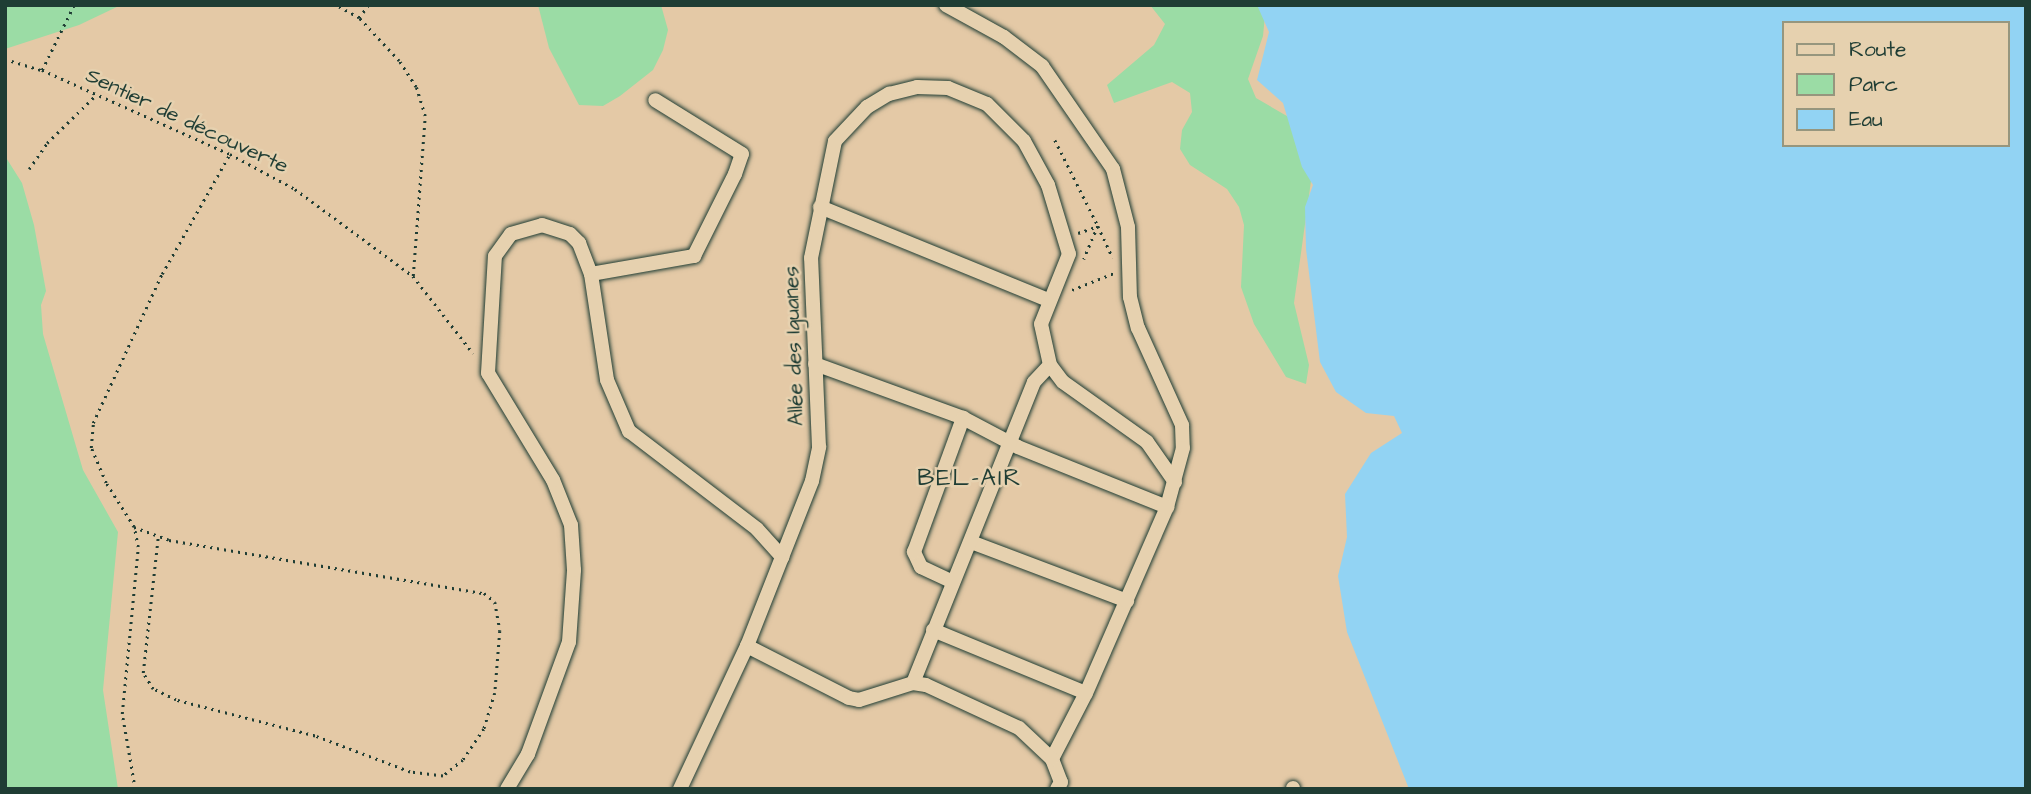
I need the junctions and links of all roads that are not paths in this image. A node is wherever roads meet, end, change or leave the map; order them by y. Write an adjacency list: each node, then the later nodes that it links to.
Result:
1 (946, 5): 10 (street)
2 (655, 100): 4 (street)
3 (820, 207): 5 (street); 5 (street, Allée des Iguanes); 6 (street, Allée des Iguanes)
4 (591, 274): 13 (street); 22 (street)
5 (1048, 299): 7 (street)
6 (815, 364): 8 (street); 13 (street, Allée des Iguanes)
7 (1050, 365): 9 (street); 10 (street)
8 (963, 418): 9 (street); 14 (street)
9 (1010, 440): 11 (street); 12 (street)
10 (1175, 482): 11 (street)
11 (1167, 507): 15 (street)
12 (971, 542): 14 (street); 15 (street)
13 (782, 557): 17 (street, Allée des Iguanes)
14 (953, 582): 16 (street)
15 (1127, 601): 19 (street)
16 (933, 630): 18 (street); 19 (street)
17 (747, 646): 18 (street); 23 (street, Allée des Iguanes)
18 (913, 683): 20 (street)
19 (1086, 693): 20 (street)
20 (1052, 758): 21 (street)
21 (1062, 787)
22 (507, 789)
23 (680, 789)

